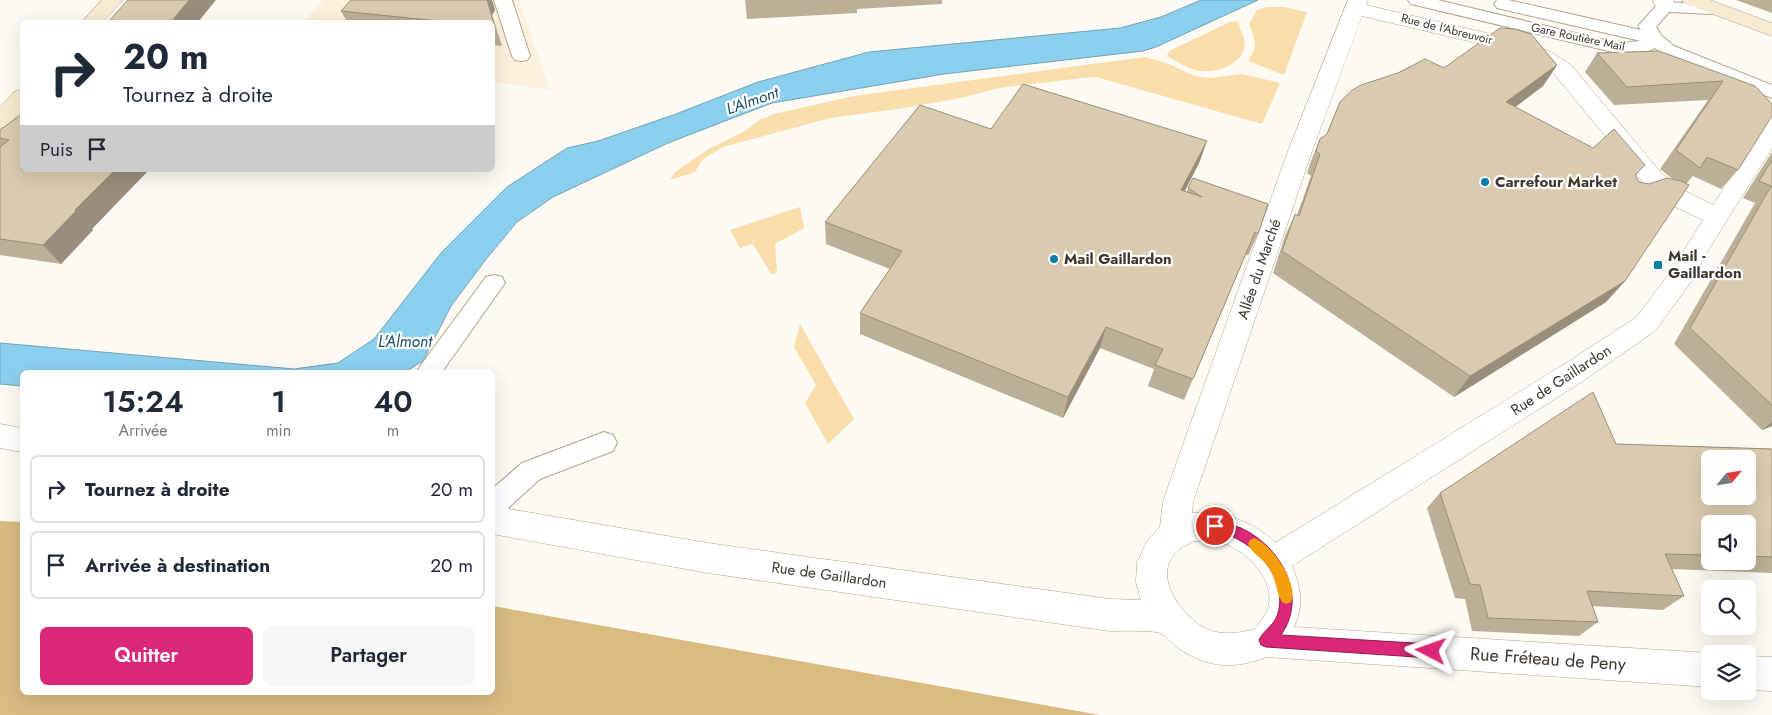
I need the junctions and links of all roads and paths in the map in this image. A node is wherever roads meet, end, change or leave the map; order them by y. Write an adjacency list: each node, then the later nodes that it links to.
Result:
1 (113, 0): 10 (main road)
2 (503, 0): 13 (lane)
3 (1417, 0): 12 (lane, Gare Routière Mail)
4 (1487, 0): 12 (lane, Gare Routière Mail)
5 (1532, 0): 12 (lane)
6 (1692, 0): 9 (main road)
7 (1664, 3): 9 (lane); 12 (lane)
8 (1356, 4): 19 (street, Rue de l'Abreuvoir); 30 (street, Allée du Marché)
9 (1711, 9): 11 (main road)
10 (94, 20)
11 (1772, 30)
12 (1651, 32): 14 (lane)
13 (521, 56)
14 (1772, 92)
15 (20, 99): 16 (main road)
16 (0, 121)
17 (1772, 122): 20 (street, Rue de Gaillardon)
18 (1636, 192): 19 (lane)
19 (1680, 199): 20 (street, Rue de l'Abreuvoir)
20 (1718, 217): 31 (street, Rue de Gaillardon)
21 (494, 283): 22 (lane)
22 (430, 370)
23 (0, 436): 24 (street)
24 (20, 440)
25 (604, 443): 28 (lane)
26 (0, 456): 27 (street)
27 (20, 458)
28 (495, 508)
29 (495, 521): 32 (street, Rue de Gaillardon)
30 (1175, 534): 31 (street); 32 (street)
31 (1273, 561): 33 (street)
32 (1167, 617): 33 (street)
33 (1266, 640): 34 (street, Rue Fréteau de Peny)
34 (1701, 669)
35 (1756, 673): 36 (street)
36 (1772, 674)

